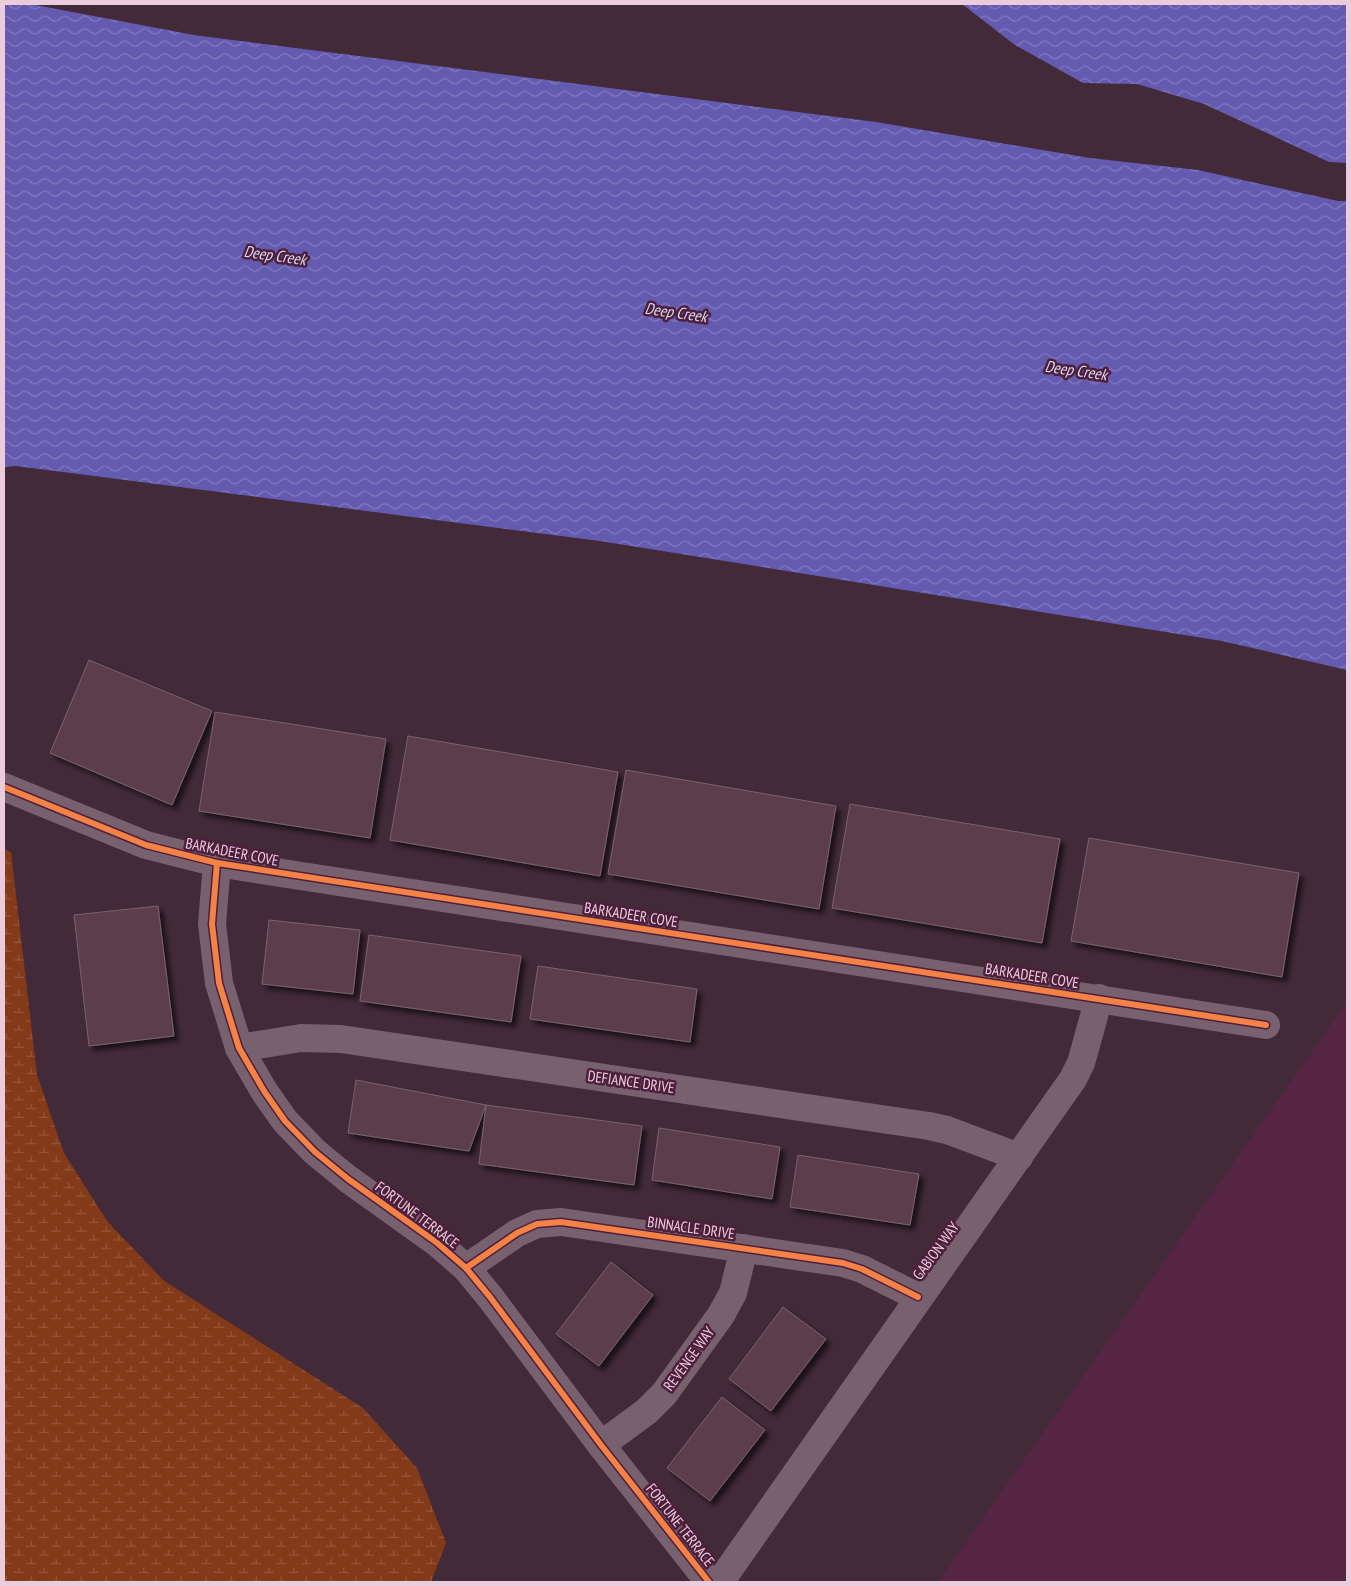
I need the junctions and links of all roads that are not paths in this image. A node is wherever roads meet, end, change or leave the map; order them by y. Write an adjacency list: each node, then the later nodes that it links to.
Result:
1 (4, 788): 2 (street, BARKADEER COVE)
2 (217, 863): 3 (street, BARKADEER COVE); 5 (street, FORTUNE TERRACE)
3 (1099, 998): 4 (street, BARKADEER COVE); 6 (street, GABION WAY)
4 (1266, 1024)
5 (239, 1048): 6 (street, DEFIANCE DRIVE); 8 (street, FORTUNE TERRACE)
6 (1019, 1157): 9 (street, GABION WAY)
7 (744, 1248): 8 (street, BINNACLE DRIVE); 9 (street, BINNACLE DRIVE); 10 (street, REVENGE WAY)
8 (466, 1268): 10 (street, FORTUNE TERRACE)
9 (918, 1297): 12 (street, GABION WAY)
10 (601, 1445): 11 (street, FORTUNE TERRACE)
11 (709, 1582)
12 (720, 1582)

